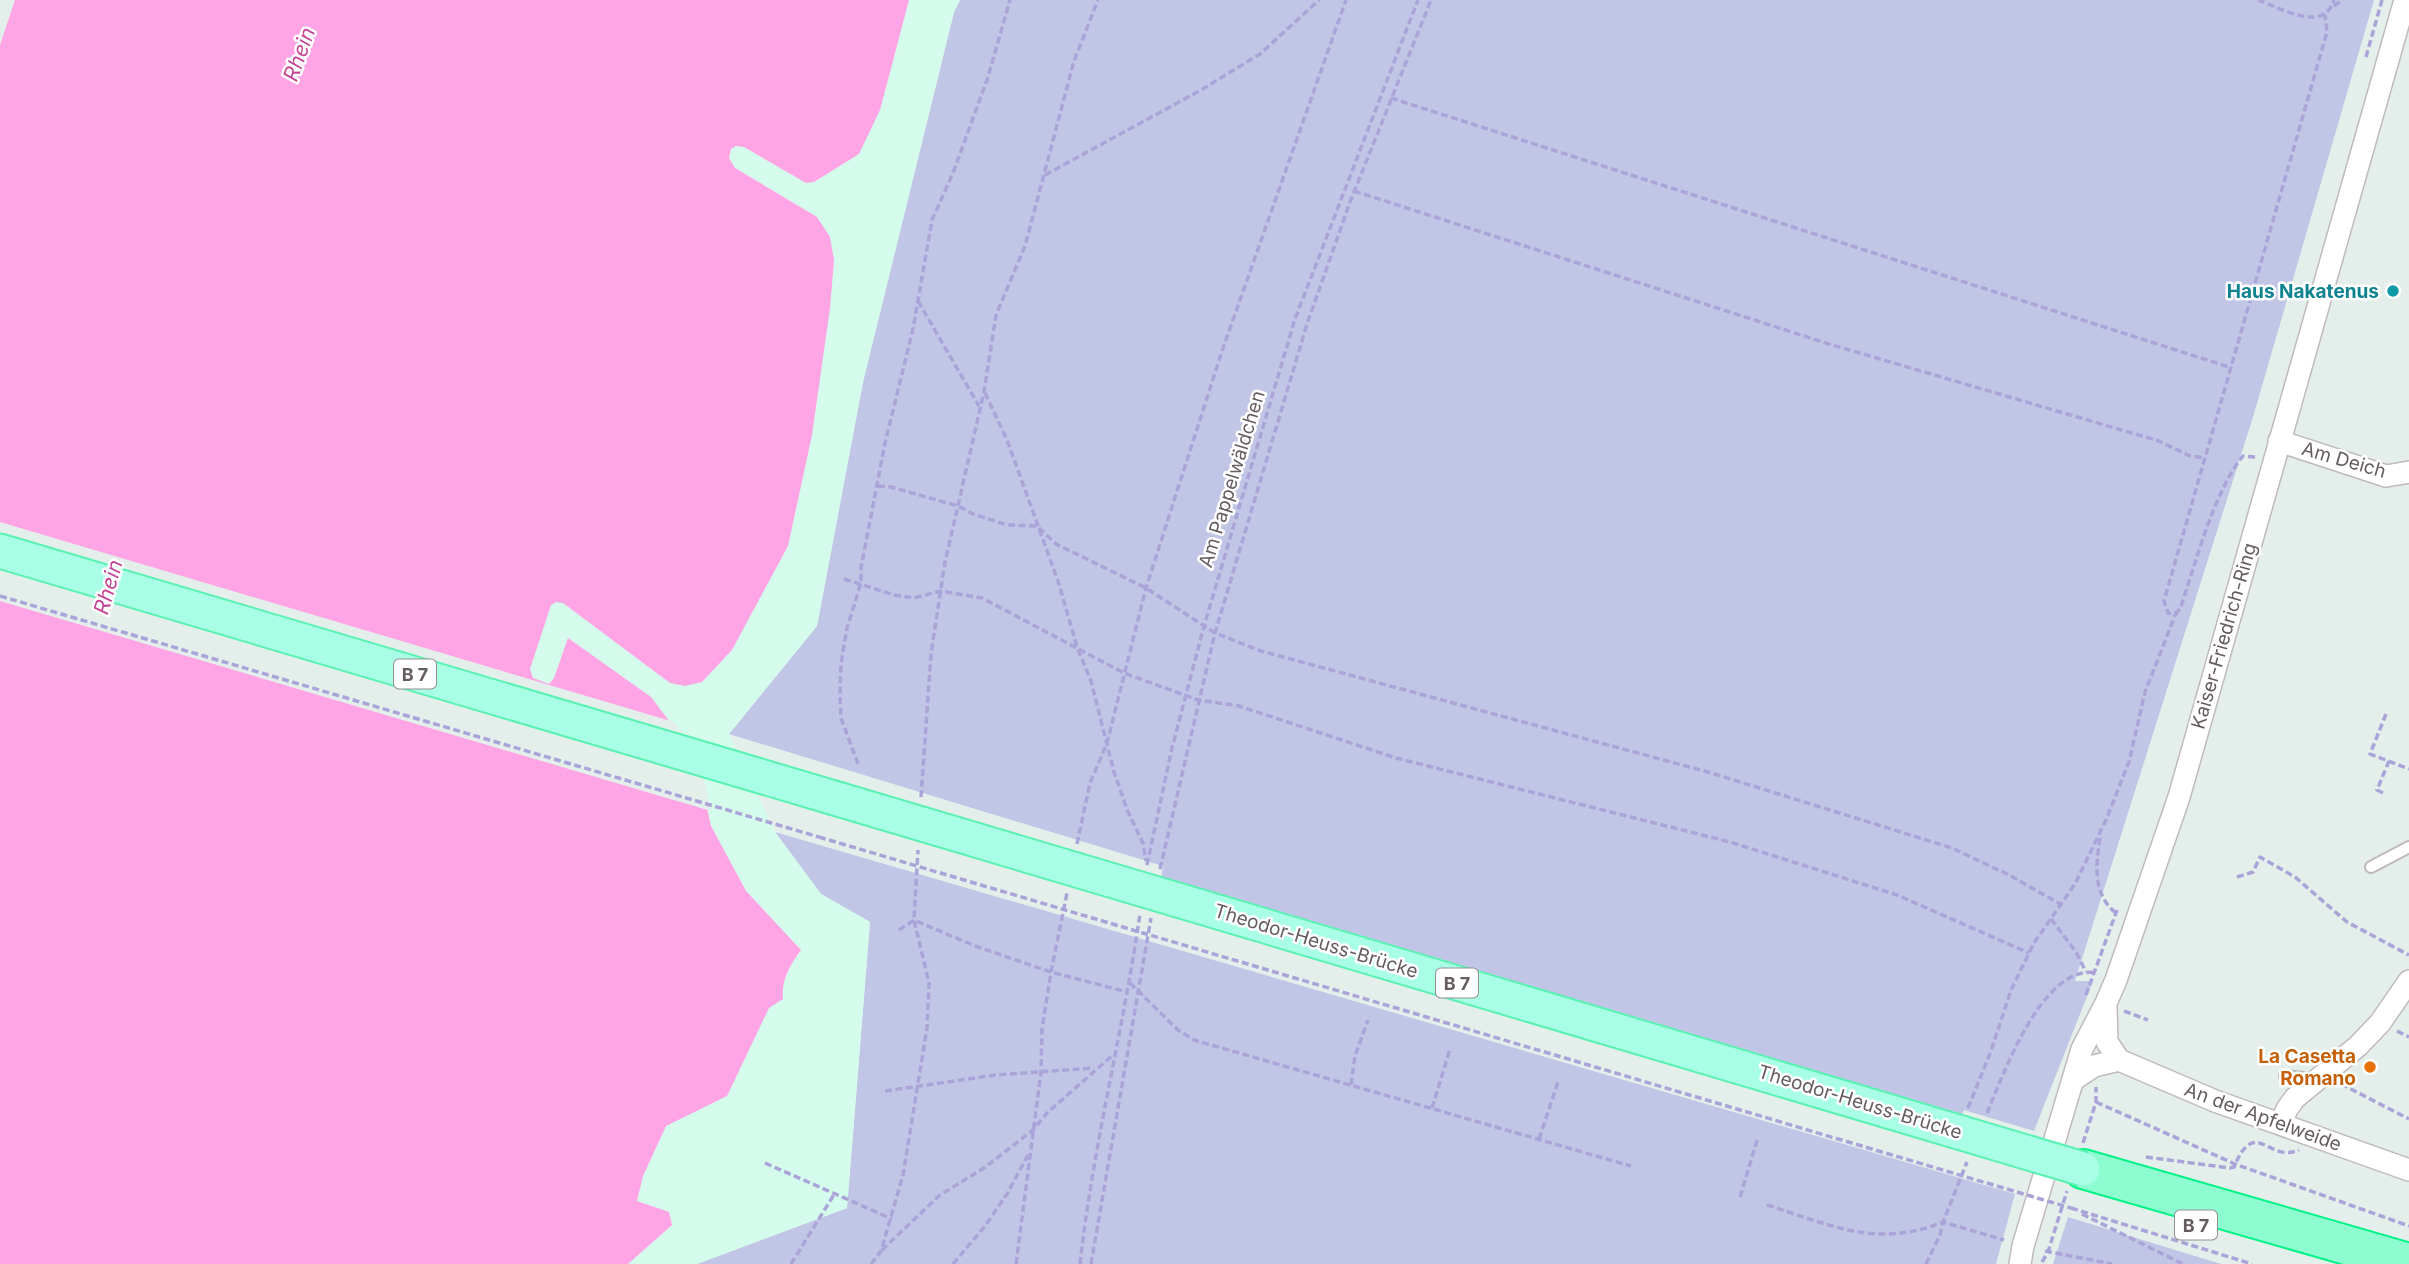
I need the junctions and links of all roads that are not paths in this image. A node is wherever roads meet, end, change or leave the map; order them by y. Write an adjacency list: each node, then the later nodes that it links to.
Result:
1 (2405, 0): 2 (street, Kaiser-Friedrich-Ring)
2 (2276, 451): 3 (street, Am Deich); 10 (street, Kaiser-Friedrich-Ring)
3 (2409, 472)
4 (0, 551): 6 (main road, B 7)
5 (0, 575): 6 (main road, B 7)
6 (824, 818): 17 (main road, Theodor-Heuss-Brücke / B 7, bridge)
7 (2409, 847): 8 (lane)
8 (2371, 867)
9 (2409, 981): 13 (street)
10 (2116, 1007): 11 (street); 14 (street, Kaiser-Friedrich-Ring)
11 (2119, 1060): 14 (street); 15 (street, An der Apfelweide)
12 (2284, 1076): 13 (lane)
13 (2320, 1077): 15 (street)
14 (2073, 1080): 19 (street, Kaiser-Friedrich-Ring)
15 (2281, 1123): 16 (street, An der Apfelweide)
16 (2409, 1170)
17 (2077, 1189): 18 (highway, B 7); 20 (highway, B 7)
18 (2409, 1263)
19 (2020, 1264)
20 (2315, 1264)

